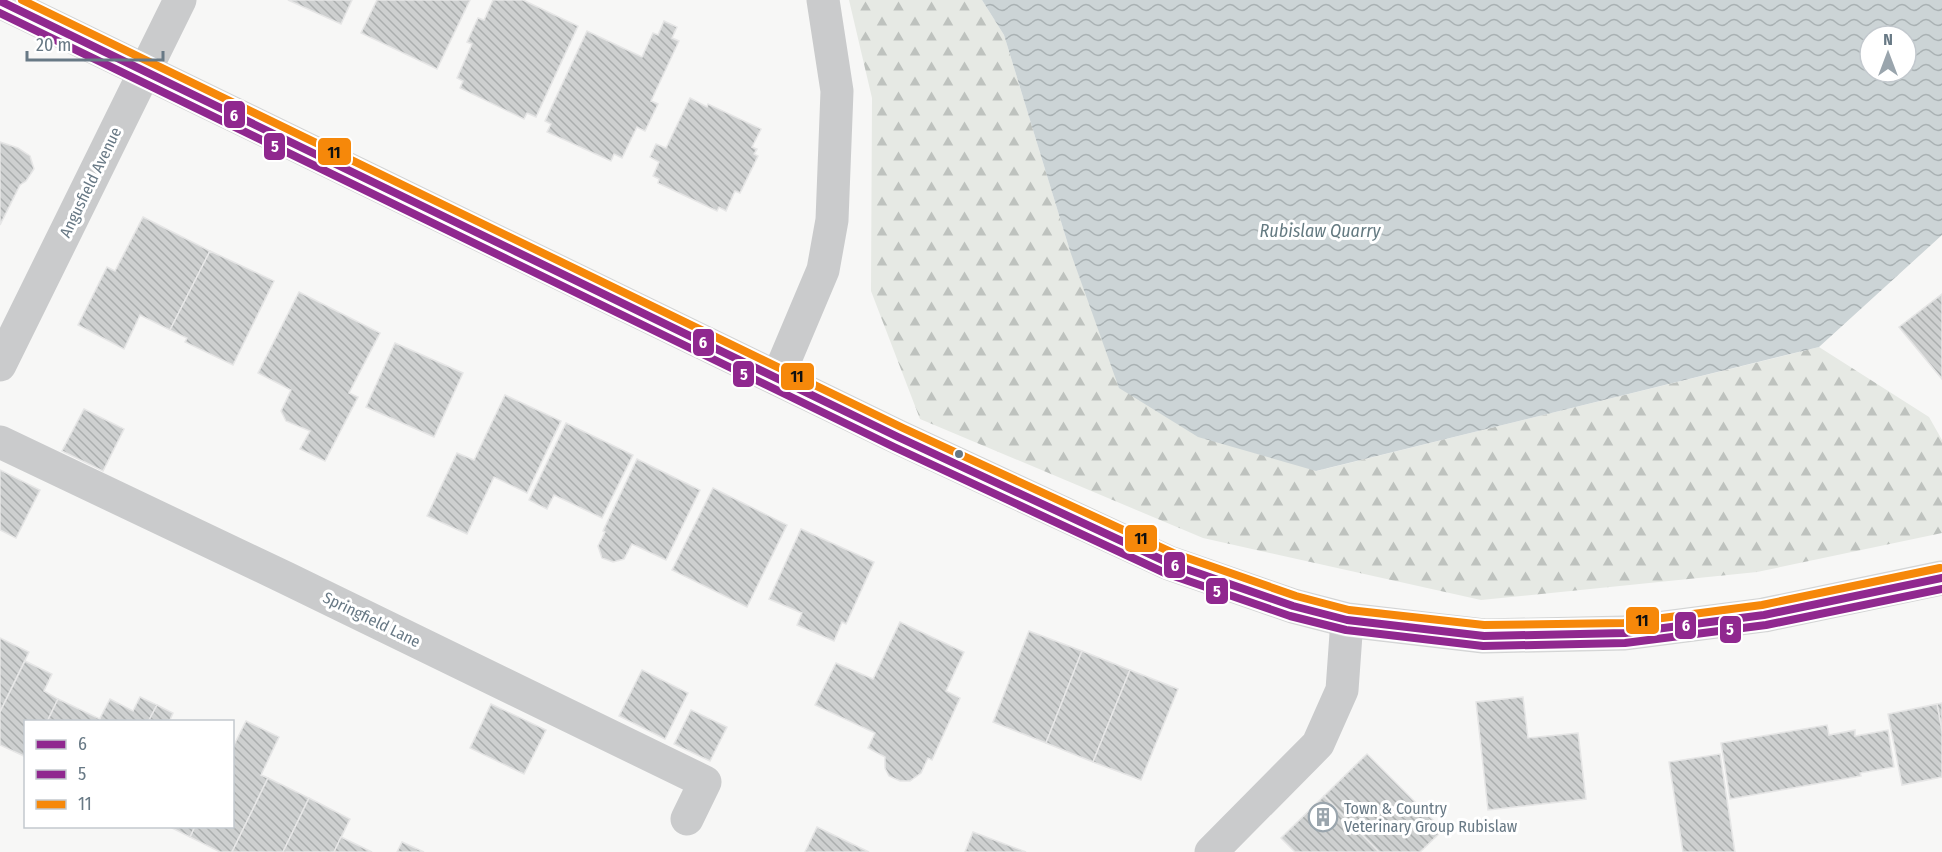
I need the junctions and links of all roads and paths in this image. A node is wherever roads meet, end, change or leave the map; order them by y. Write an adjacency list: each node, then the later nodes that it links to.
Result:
1 (180, 0): 4 (street, Angusfield Avenue)
2 (823, 0): 6 (street)
3 (0, 1): 4 (main road)
4 (145, 72): 5 (street, Angusfield Avenue); 6 (main road)
5 (0, 365)
6 (777, 379): 9 (main road)
7 (0, 442): 10 (street, Springfield Lane)
8 (1942, 578): 9 (main road)
9 (1347, 620): 11 (street)
10 (687, 819)
11 (1211, 852)

